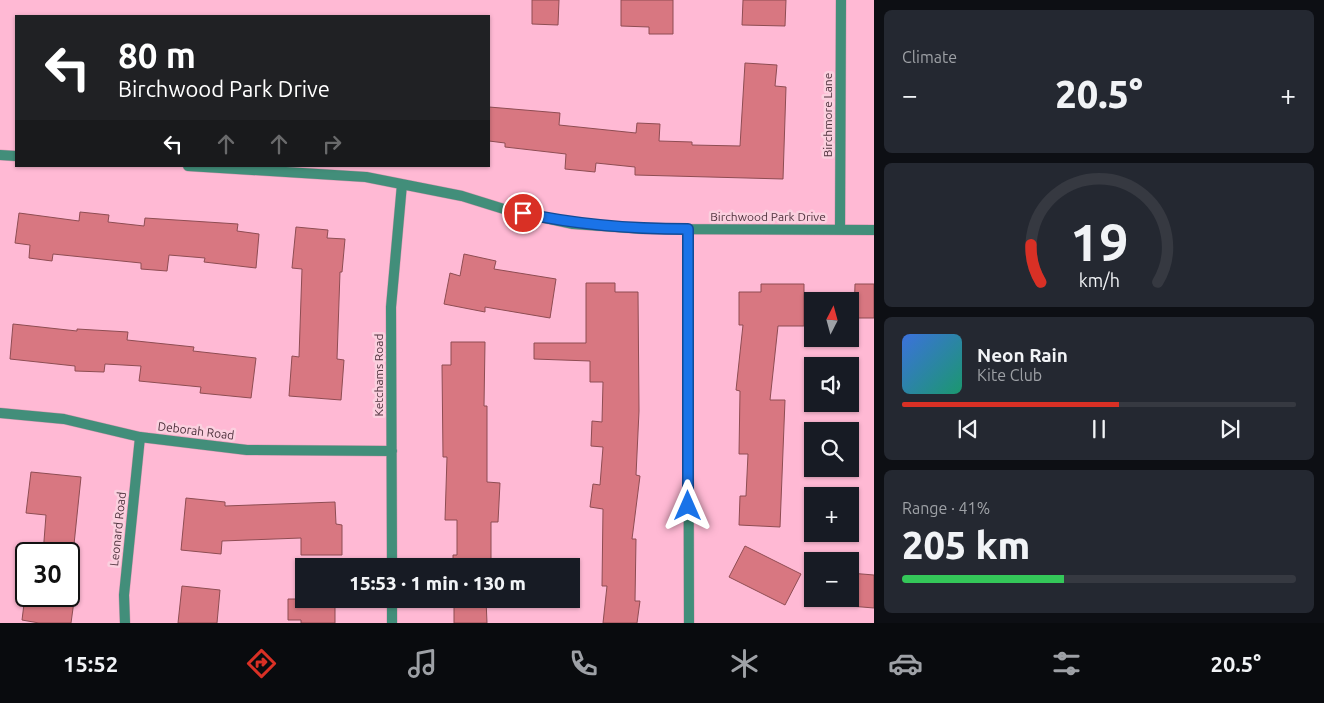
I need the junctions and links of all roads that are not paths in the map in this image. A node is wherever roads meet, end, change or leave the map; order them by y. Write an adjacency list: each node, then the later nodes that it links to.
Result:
1 (840, 0): 7 (street, Birchmore Lane)
2 (0, 155): 3 (street)
3 (15, 156)
4 (204, 167): 5 (street, Birchwood Park Drive)
5 (402, 184): 6 (street, Birchwood Park Drive); 11 (street, Ketchams Road)
6 (688, 229): 7 (street, Birchwood Park Drive); 16 (street)
7 (840, 230): 8 (street, Birchwood Park Drive)
8 (874, 230)
9 (0, 413): 10 (street, Deborah Road)
10 (140, 438): 11 (street, Deborah Road); 14 (street, Leonard Road)
11 (392, 451): 12 (street, Ketchams Road)
12 (392, 558)
13 (392, 608): 15 (street)
14 (125, 623)
15 (392, 623)
16 (689, 623)

